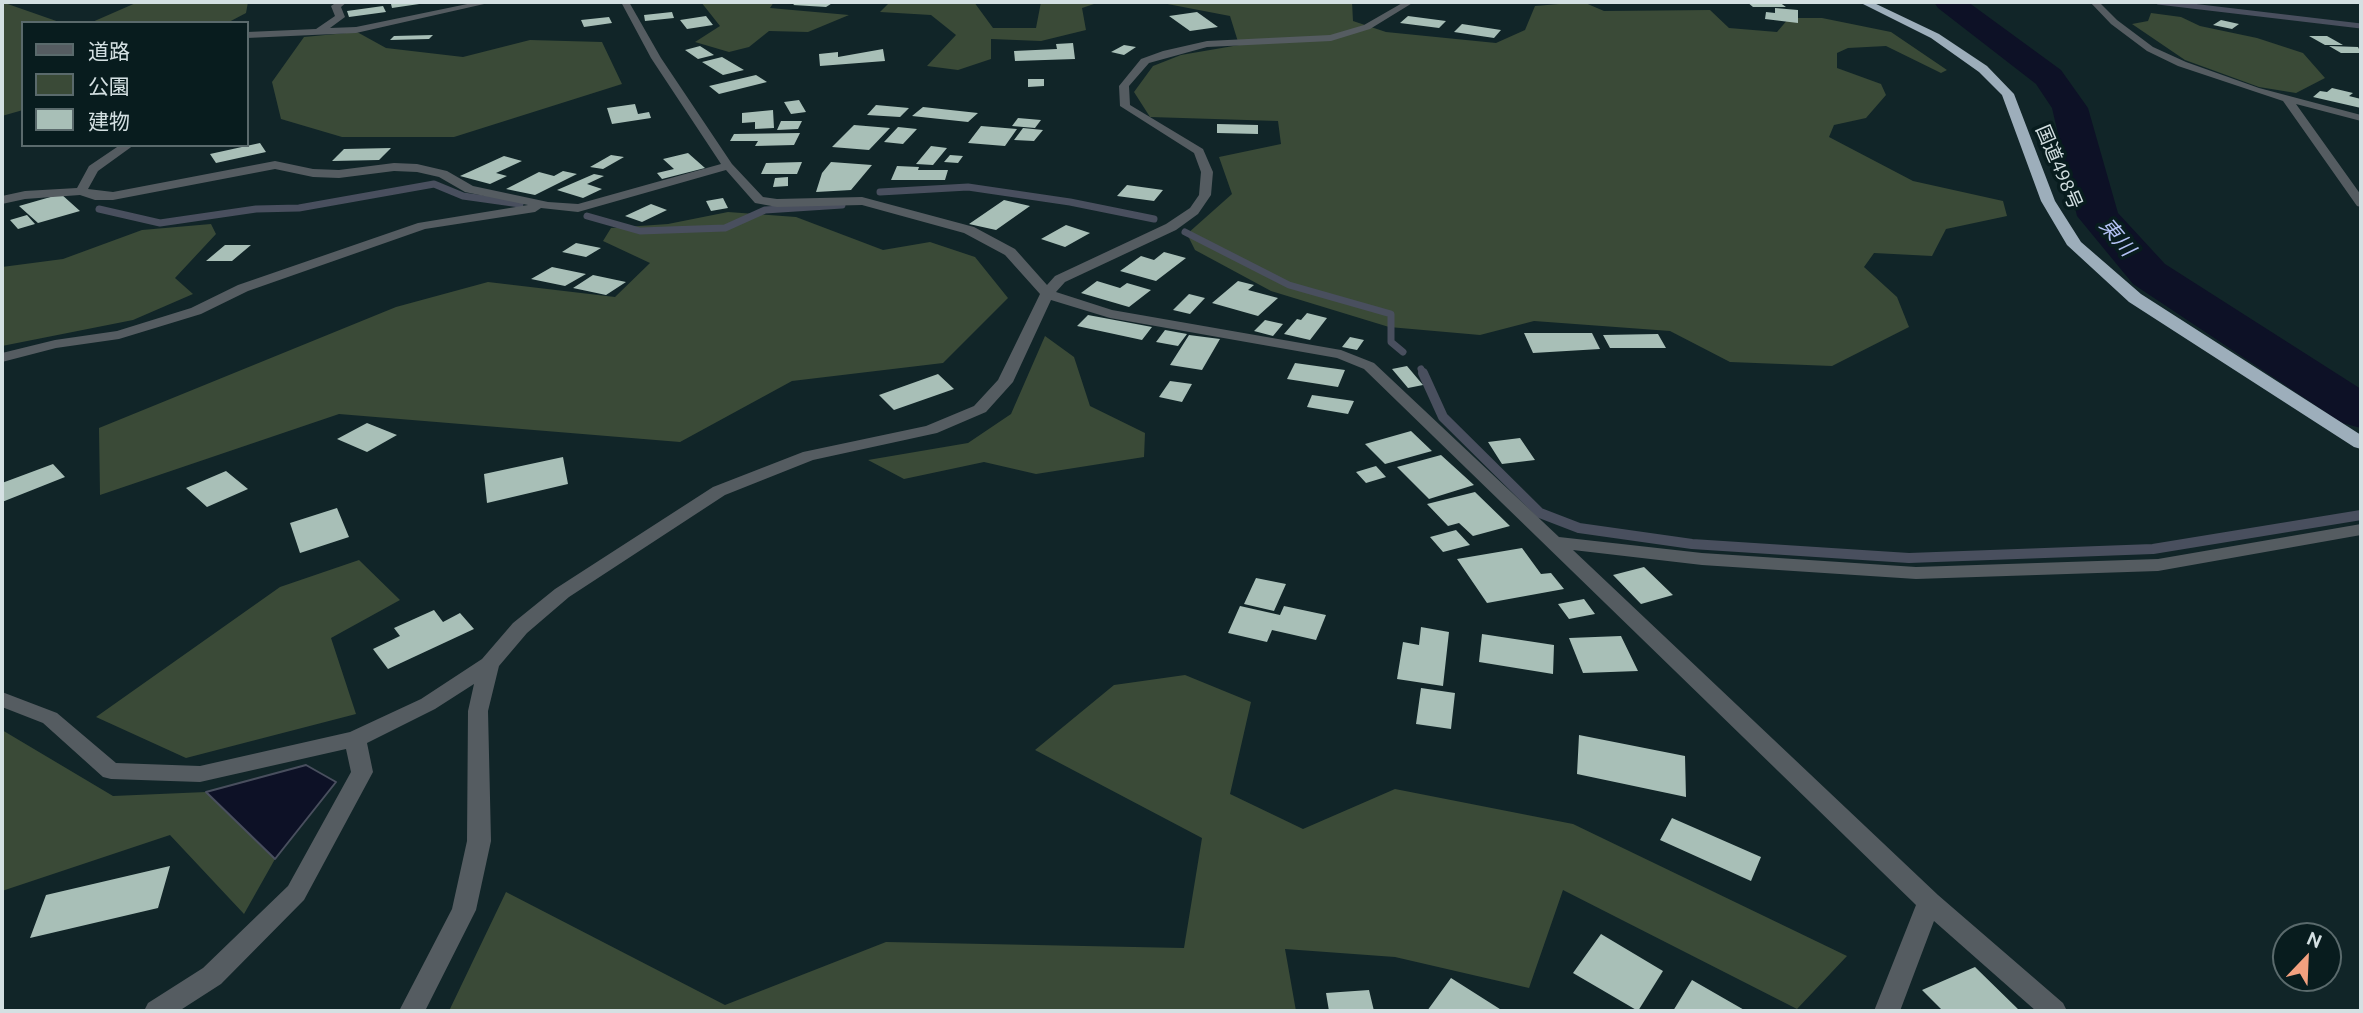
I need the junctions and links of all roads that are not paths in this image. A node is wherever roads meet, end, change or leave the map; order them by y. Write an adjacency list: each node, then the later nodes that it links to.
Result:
1 (343, 2): 7 (street)
2 (489, 2): 7 (street)
3 (625, 2): 12 (street)
4 (1410, 2): 17 (street)
5 (1864, 2): 19 (highway, 国道498号)
6 (2094, 2): 9 (street)
7 (318, 32): 8 (street)
8 (248, 35)
9 (2287, 99): 10 (street); 15 (street)
10 (2361, 118)
11 (125, 147): 13 (street)
12 (728, 166): 16 (street); 17 (street)
13 (81, 191): 14 (street); 16 (street)
14 (2, 200)
15 (2361, 203)
16 (548, 206): 18 (street)
17 (1047, 295): 21 (street); 22 (street)
18 (2, 358)
19 (2361, 443)
20 (2361, 530): 21 (street)
21 (1551, 542): 25 (street)
22 (489, 663): 24 (street); 27 (street)
23 (2, 699): 24 (street)
24 (355, 739): 26 (street)
25 (1929, 902): 28 (street); 29 (street)
26 (157, 1011)
27 (412, 1011)
28 (1887, 1011)
29 (2054, 1011)

